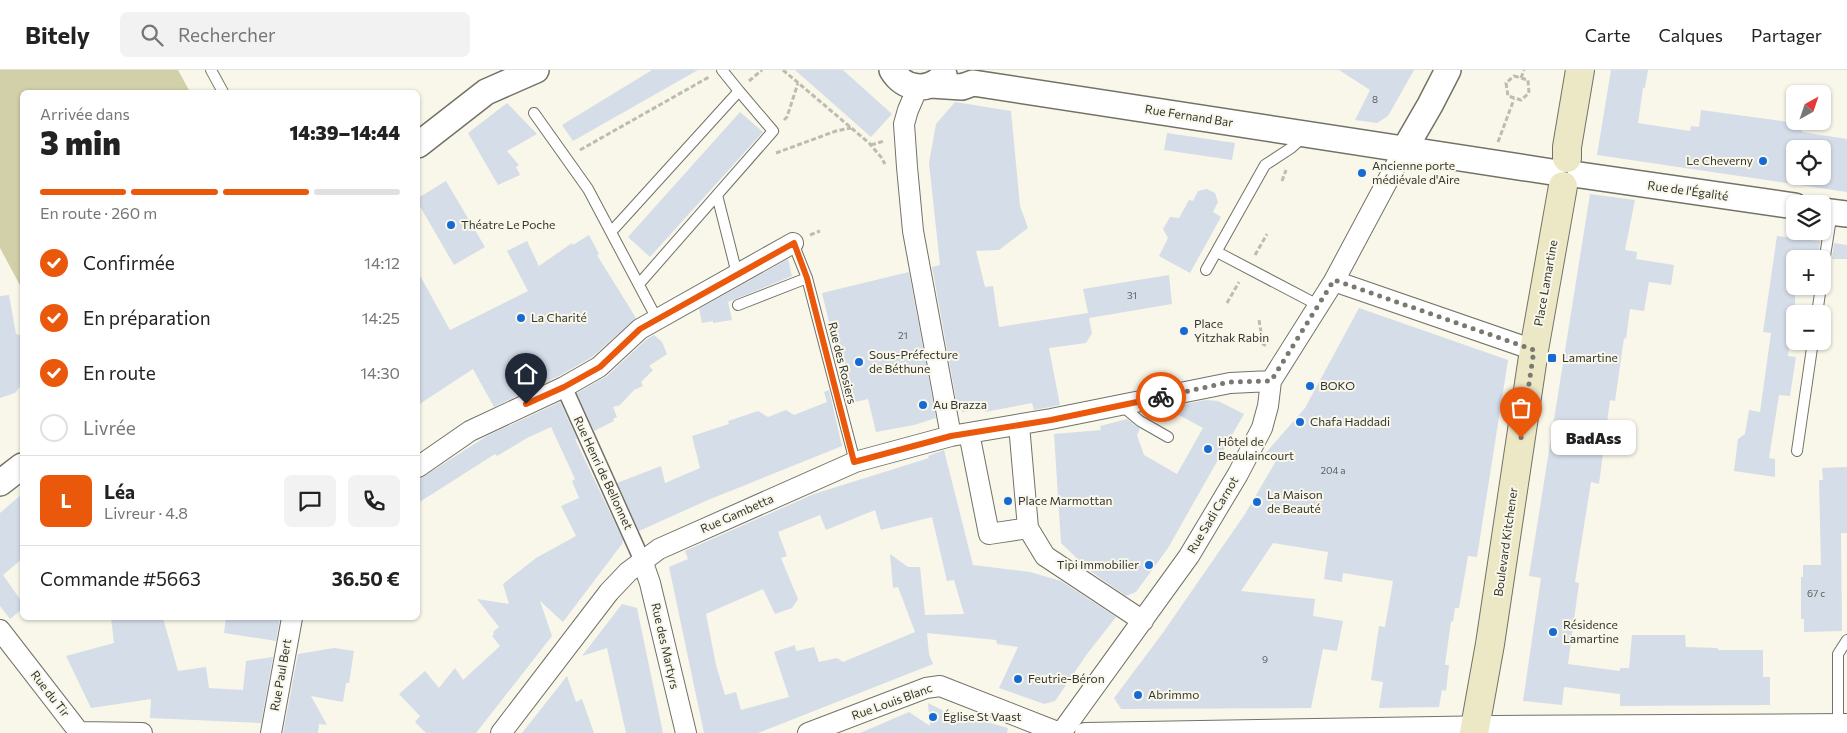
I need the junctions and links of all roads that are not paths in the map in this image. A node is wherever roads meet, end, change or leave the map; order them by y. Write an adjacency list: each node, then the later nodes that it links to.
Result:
1 (211, 70): 10 (lane)
2 (536, 70): 15 (street)
3 (892, 70): 9 (street)
4 (1448, 70): 12 (street)
5 (1456, 70): 12 (street)
6 (1580, 70): 17 (main road, Place Lamartine)
7 (718, 72): 11 (lane)
8 (969, 76): 9 (street, Rue Fernand Bar); 14 (street, Rue Fernand Bar)
9 (932, 81): 39 (street)
10 (222, 90)
11 (739, 91): 18 (lane); 21 (lane)
12 (1430, 105): 16 (street)
13 (534, 113): 21 (lane)
14 (1306, 134): 16 (street, Rue Fernand Bar); 24 (lane)
15 (420, 143)
16 (1404, 150): 17 (street); 28 (street)
17 (1566, 173): 19 (street, Rue de l'Égalité); 33 (main road, Place Lamartine)
18 (717, 194): 26 (lane); 29 (lane)
19 (1786, 205)
20 (1834, 212): 23 (lane)
21 (612, 232): 29 (lane)
22 (794, 243): 26 (street); 27 (lane, Rue des Rosiers)
23 (1827, 250)
24 (1217, 252): 25 (lane); 31 (lane)
25 (1206, 270)
26 (737, 274): 32 (street)
27 (807, 278): 30 (lane); 42 (lane, Rue des Rosiers)
28 (1334, 280): 31 (street, Rue Sadi Carnot); 33 (street)
29 (638, 284): 32 (lane)
30 (738, 305)
31 (1318, 305): 35 (street, Rue Sadi Carnot)
32 (657, 319): 36 (street)
33 (1534, 350): 53 (main road, Boulevard Kitchener)
34 (1812, 350): 41 (lane)
35 (1271, 381): 37 (street, Rue Gambetta); 49 (street, Rue Sadi Carnot)
36 (564, 387): 43 (street); 47 (street, Rue Henri de Bellonnet)
37 (1121, 405): 38 (street, Rue Gambetta); 40 (lane)
38 (1019, 425): 39 (street, Rue Gambetta); 46 (street)
39 (960, 434): 42 (street, Rue Gambetta); 46 (street)
40 (1168, 437)
41 (1797, 451)
42 (854, 462): 47 (street, Rue Gambetta)
43 (420, 466)
44 (20, 468): 45 (street)
45 (0, 483)
46 (1028, 528): 49 (street)
47 (642, 560): 57 (street, Rue Gambetta); 58 (street, Rue des Martyrs)
48 (292, 620): 56 (street, Rue Paul Bert)
49 (1143, 621): 60 (street, Rue Sadi Carnot)
50 (0, 630): 54 (street, Rue du Tir)
51 (1847, 640): 52 (lane)
52 (1842, 724): 53 (street)
53 (1474, 730): 61 (street)
54 (79, 732): 55 (street, Rue du Tir)
55 (142, 733)
56 (271, 733)
57 (500, 733)
58 (686, 733)
59 (808, 733): 60 (street, Rue Louis Blanc)
60 (1061, 733)
61 (1085, 733)

